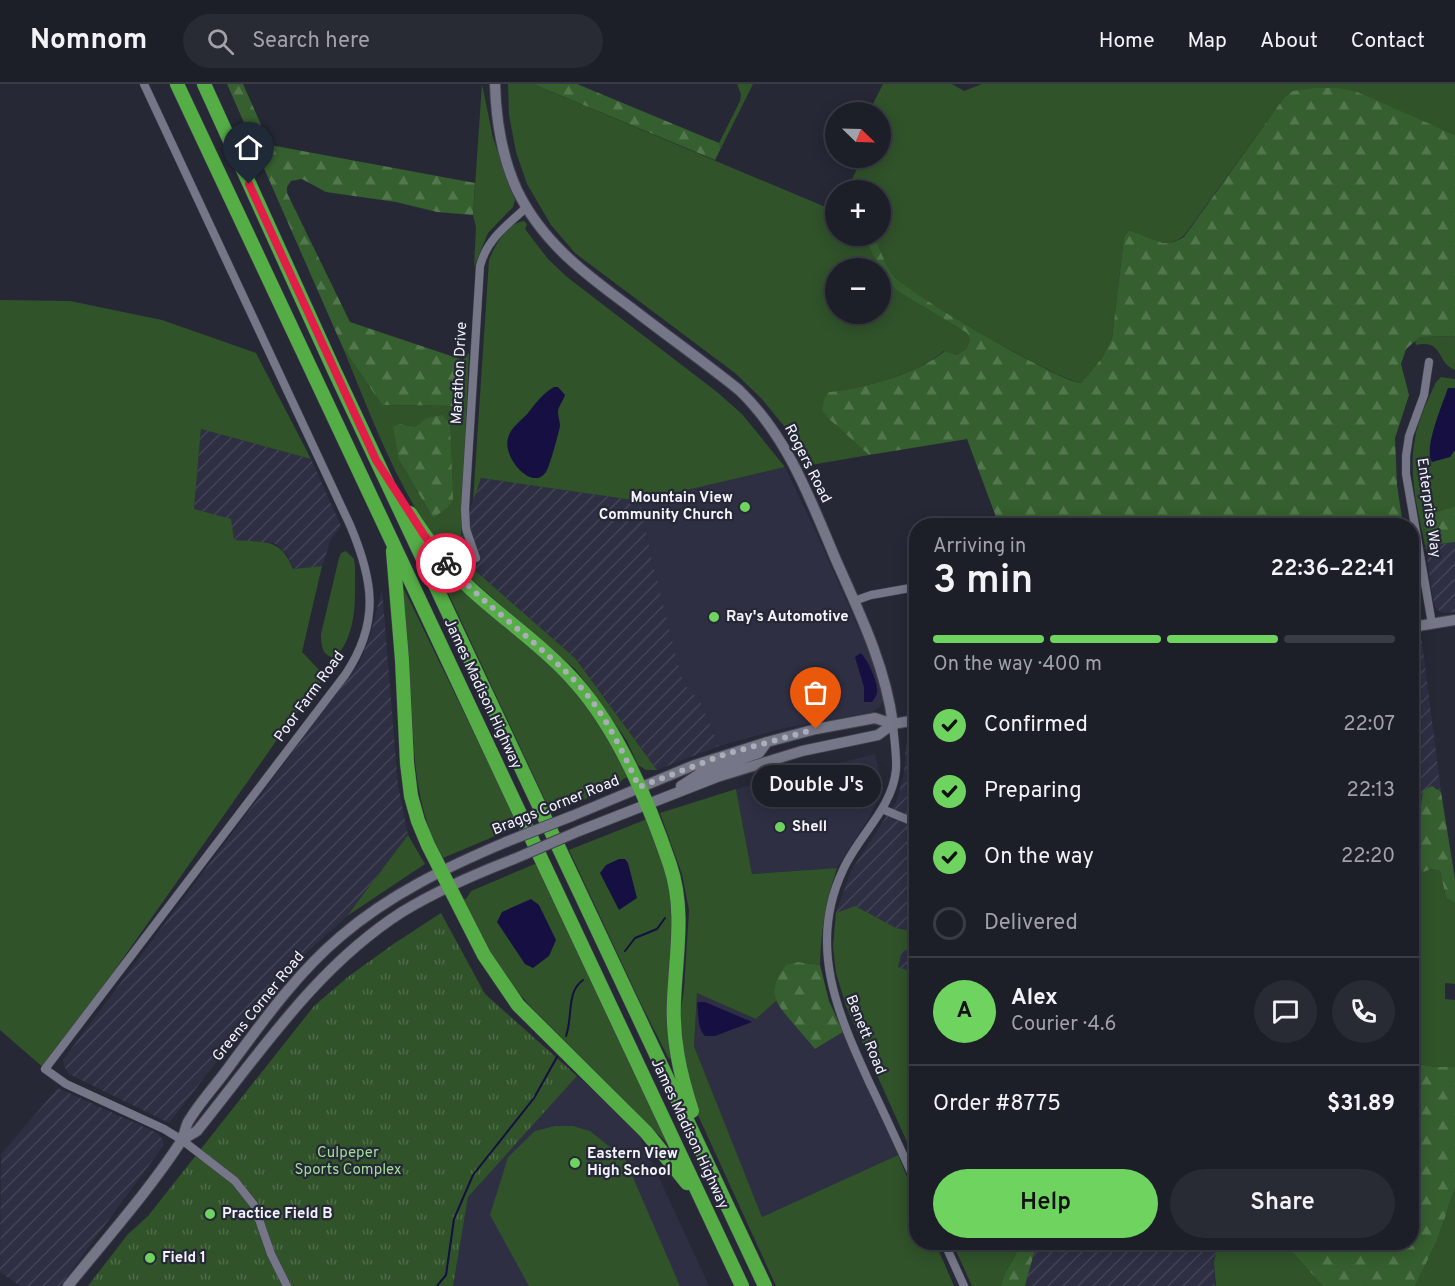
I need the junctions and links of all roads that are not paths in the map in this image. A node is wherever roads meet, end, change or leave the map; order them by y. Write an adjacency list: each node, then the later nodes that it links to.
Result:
1 (144, 84): 27 (street, Poor Farm Road)
2 (177, 84): 9 (highway, James Madison Highway)
3 (204, 84): 7 (highway, James Madison Highway)
4 (495, 84): 5 (street, Rogers Road)
5 (527, 207): 11 (street, Marathon Drive); 13 (street, Rogers Road)
6 (1429, 362): 8 (street, Enterprise Way)
7 (376, 460): 20 (highway); 29 (highway, James Madison Highway)
8 (1414, 518)
9 (393, 543): 25 (highway); 30 (highway, James Madison Highway)
10 (1419, 549): 15 (street, Enterprise Way)
11 (476, 558)
12 (909, 588): 13 (street)
13 (854, 601): 18 (street, Rogers Road)
14 (1455, 620): 15 (street)
15 (1432, 624): 16 (street)
16 (1419, 626)
17 (909, 721): 18 (street, Braggs Corner Road)
18 (893, 724): 19 (street, Braggs Corner Road); 21 (street, Braggs Corner Road); 23 (street, Benett Road)
19 (767, 742): 20 (street, Braggs Corner Road); 21 (street)
20 (639, 787): 22 (highway); 25 (street, Braggs Corner Road, bridge)
21 (667, 795): 22 (street, Braggs Corner Road)
22 (646, 804): 26 (street, Braggs Corner Road, bridge); 29 (highway)
23 (882, 808): 24 (street); 28 (street, Benett Road)
24 (909, 820)
25 (440, 871): 26 (highway); 27 (street, Greens Corner Road)
26 (448, 886): 27 (street, Greens Corner Road); 30 (highway)
27 (182, 1140): 32 (street, Greens Corner Road); 33 (street)
28 (909, 1169)
29 (715, 1175): 35 (highway, James Madison Highway)
30 (710, 1215): 34 (highway, James Madison Highway)
31 (948, 1250): 36 (street)
32 (68, 1286)
33 (287, 1286)
34 (742, 1286)
35 (765, 1286)
36 (964, 1286)

